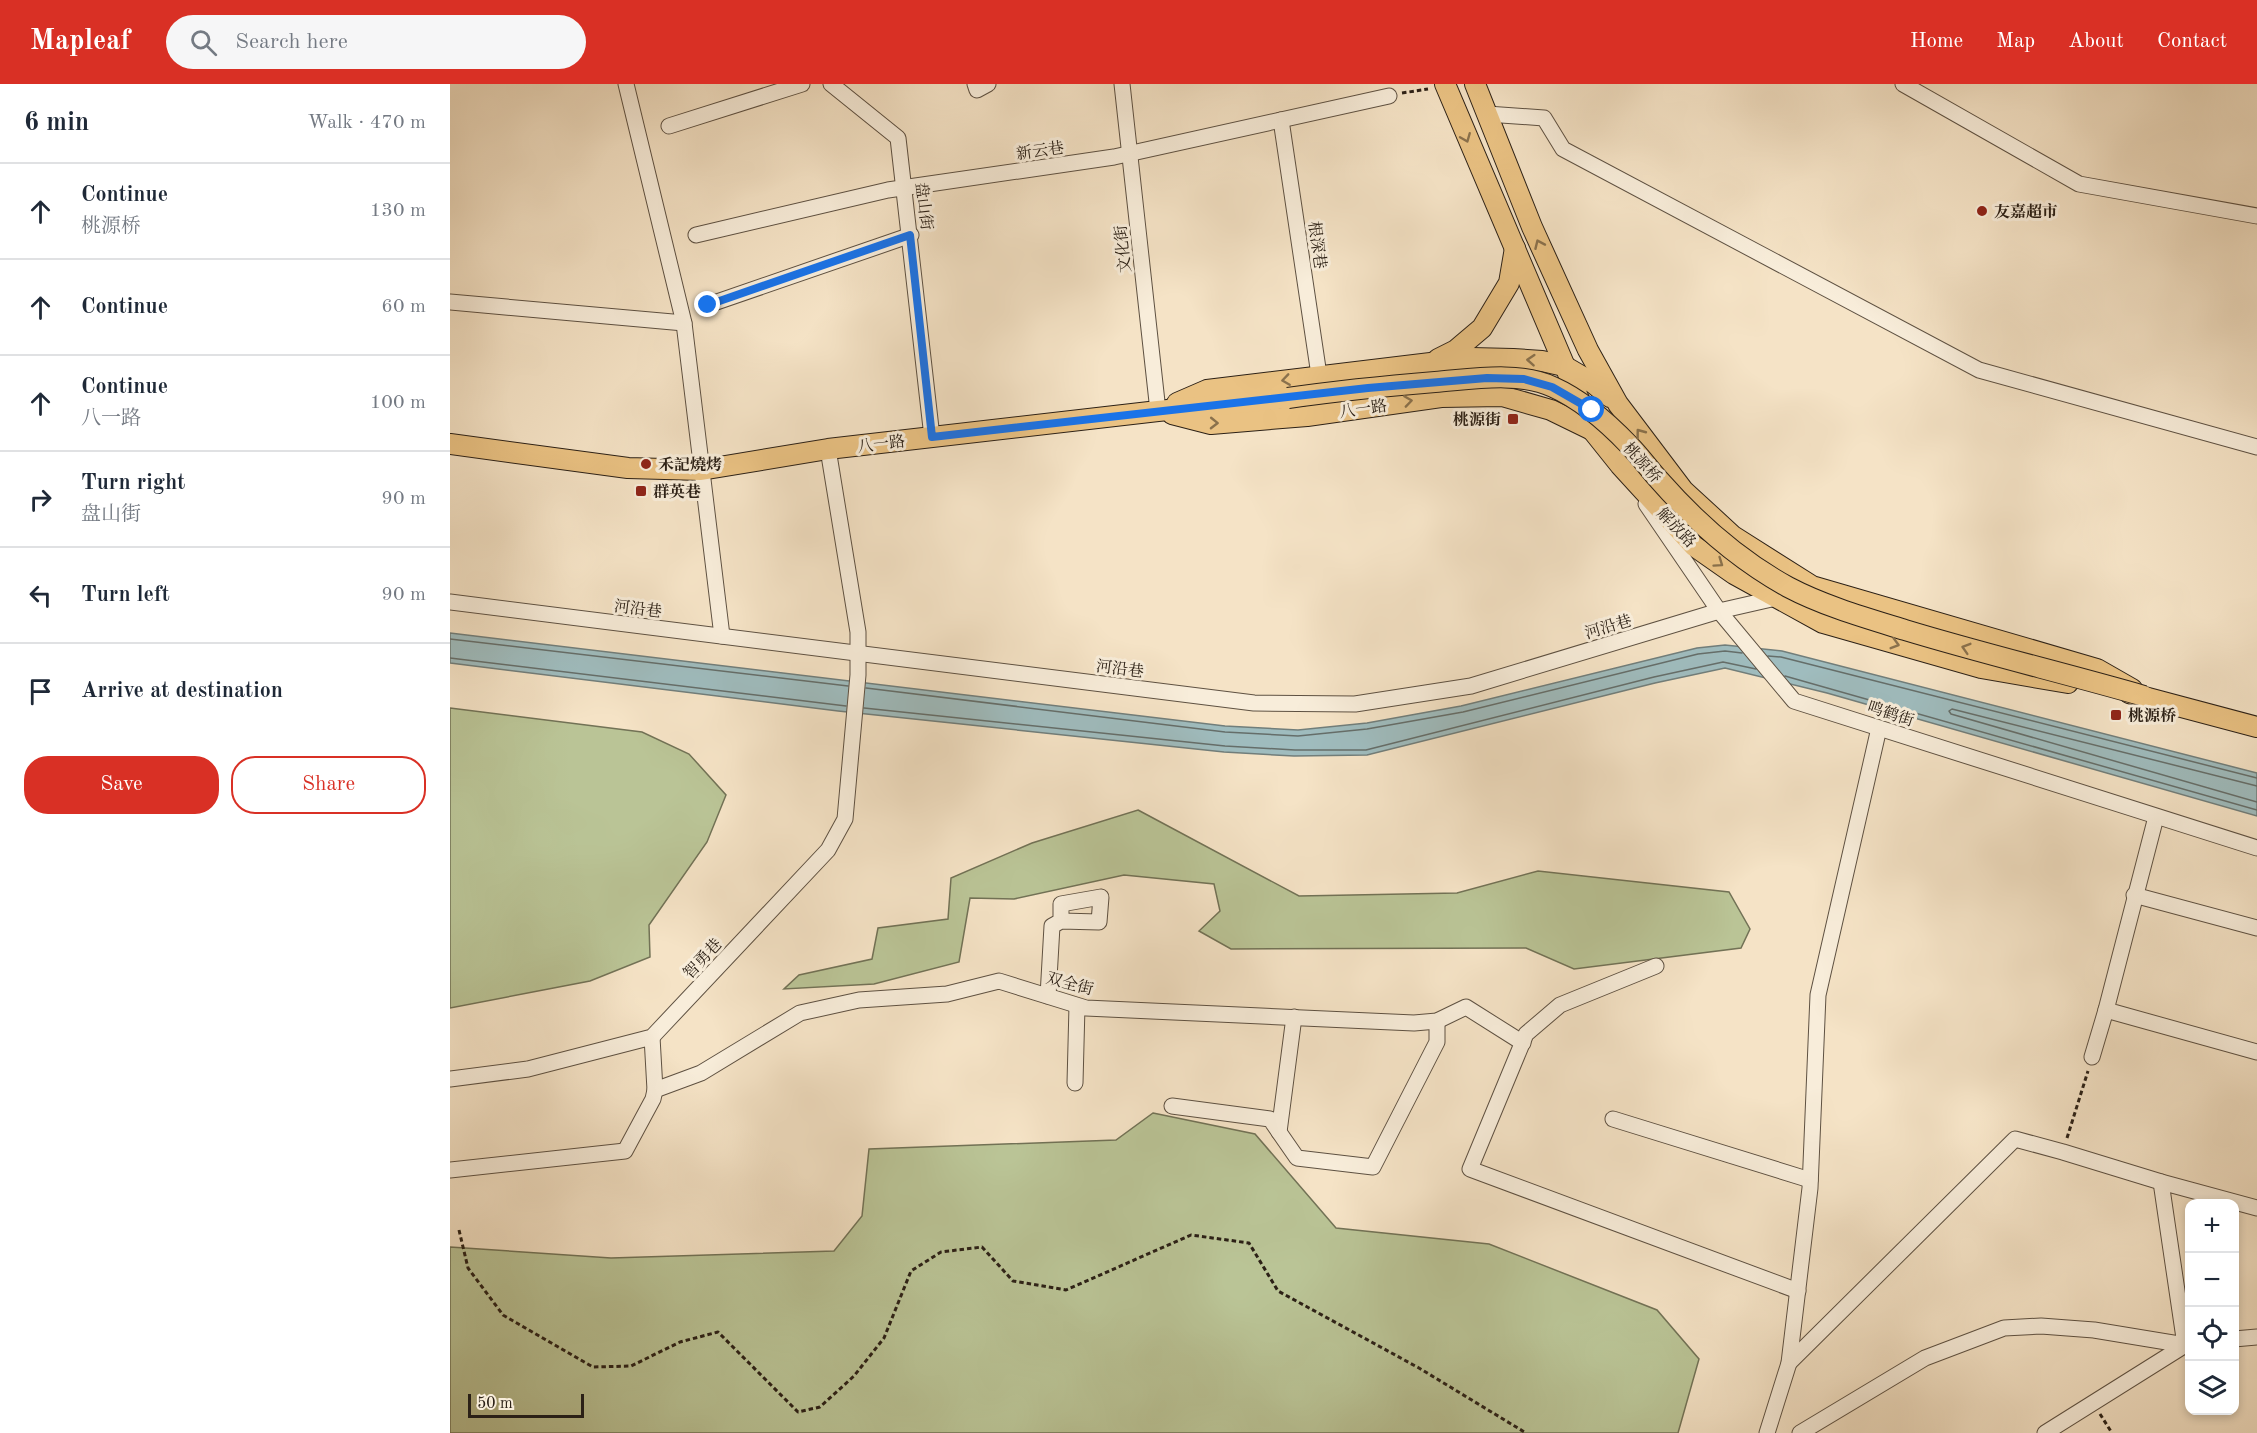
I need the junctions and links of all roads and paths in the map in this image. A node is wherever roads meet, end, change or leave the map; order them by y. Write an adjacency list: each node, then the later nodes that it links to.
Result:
1 (626, 84): 23 (street)
2 (802, 84): 13 (street)
3 (831, 84): 15 (street, 盘山街)
4 (975, 84): 5 (street)
5 (988, 84)
6 (1122, 84): 14 (street, 文化街)
7 (1475, 84): 11 (main road, 解放路)
8 (1903, 84): 16 (street)
9 (1445, 85): 10 (path); 19 (main road, 解放路, one-way to 19)
10 (1389, 96): 12 (street, 新云巷)
11 (1487, 114): 20 (main road, 解放路, one-way to 11); 33 (street)
12 (1281, 120): 14 (street, 新云巷); 26 (street, 根深巷)
13 (669, 126)
14 (1130, 154): 15 (street, 新云巷); 29 (street, 文化街)
15 (904, 187): 17 (street, 新云巷); 18 (street, 盘山街)
16 (2257, 216)
17 (696, 235)
18 (910, 235): 22 (street); 31 (street, 盘山街)
19 (1515, 248): 24 (main road); 25 (main road, 解放路)
20 (1563, 297): 25 (main road); 28 (main road, 解放路)
21 (450, 302): 23 (street)
22 (708, 305)
23 (684, 323): 36 (street)
24 (1428, 364): 25 (main road, one-way to 24); 26 (main road)
25 (1564, 366): 27 (main road); 28 (main road); 30 (main road, 解放路)
26 (1319, 375): 29 (main road, one-way to 29)
27 (1441, 396): 29 (main road, 八一路, one-way to 27); 30 (main road, 八一路)
28 (1618, 404): 42 (main road, 解放路, one-way to 28)
29 (1158, 411): 31 (main road, 八一路); 42 (main road, 桃源桥, one-way to 29, bridge)
30 (1592, 430): 35 (main road, 解放路)
31 (932, 437): 34 (main road, 八一路)
32 (450, 444): 36 (main road, 八一路)
33 (2257, 447)
34 (828, 449): 36 (main road, 八一路); 41 (street, 智勇巷)
35 (1620, 465): 37 (main road, 解放路, one-way to 37); 39 (street, 鸣鹤街)
36 (701, 470): 40 (street)
37 (1776, 598): 39 (street, 河沿巷); 42 (main road, 解放路, one-way to 42)
38 (450, 602): 40 (street, 河沿巷)
39 (1719, 611): 41 (street, 河沿巷); 44 (street, 鸣鹤街)
40 (722, 636): 41 (street, 河沿巷)
41 (858, 654): 56 (street, 智勇巷)
42 (2144, 696): 43 (main road, 解放路)
43 (2257, 727)
44 (1879, 728): 45 (street, 鸣鹤街); 68 (street)
45 (2156, 817): 46 (street, 鸣鹤街); 47 (street)
46 (2257, 848)
47 (2134, 895): 49 (street); 53 (street)
48 (1061, 921): 51 (street)
49 (2257, 928)
50 (1656, 966): 57 (street)
51 (1048, 996): 52 (street, 双全街); 62 (street, 双全街)
52 (1077, 1006): 54 (street, 双全街); 61 (street)
53 (2106, 1010): 58 (street); 59 (street)
54 (1293, 1017): 55 (street, 双全街); 65 (street)
55 (1437, 1021): 57 (street, 双全街); 65 (street)
56 (652, 1037): 60 (street); 62 (street)
57 (1522, 1043): 72 (street)
58 (2257, 1052)
59 (2092, 1058): 66 (path)
60 (450, 1079)
61 (1075, 1083)
62 (655, 1090): 67 (street)
63 (1172, 1106): 65 (street)
64 (1613, 1119): 68 (street)
65 (1279, 1132)
66 (2065, 1145): 69 (street); 78 (street)
67 (450, 1170)
68 (1810, 1180): 72 (street)
69 (2161, 1182): 70 (street); 73 (street)
70 (2257, 1208)
71 (459, 1230): 80 (path)
72 (1798, 1291): 78 (street)
73 (2185, 1332)
74 (2257, 1337): 75 (street)
75 (2239, 1339)
76 (2185, 1344): 82 (street)
77 (2185, 1345): 79 (street)
78 (1789, 1363): 81 (street)
79 (2093, 1402): 83 (street); 84 (path)
80 (1526, 1433)
81 (1767, 1433)
82 (1800, 1433)
83 (2045, 1433)
84 (2112, 1433)

